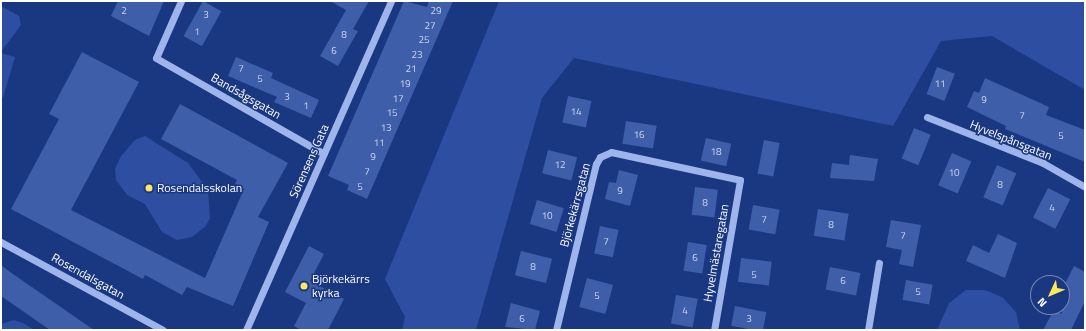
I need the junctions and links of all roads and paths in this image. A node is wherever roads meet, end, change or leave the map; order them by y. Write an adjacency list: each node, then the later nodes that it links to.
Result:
1 (181, 1): 4 (street, Bandsågsgatan)
2 (391, 1): 4 (street, Sörensens Gata)
3 (927, 117): 6 (street, Hyvelspånsgatan)
4 (324, 154): 10 (street, Sörensens Gata)
5 (740, 180): 11 (street, Björkekärrsgatan); 12 (street, Hyvelmästaregatan)
6 (1085, 187)
7 (1, 242): 9 (street, Rosendalsgatan)
8 (879, 263): 13 (street)
9 (163, 330)
10 (246, 330)
11 (556, 330)
12 (714, 330)
13 (868, 330)

